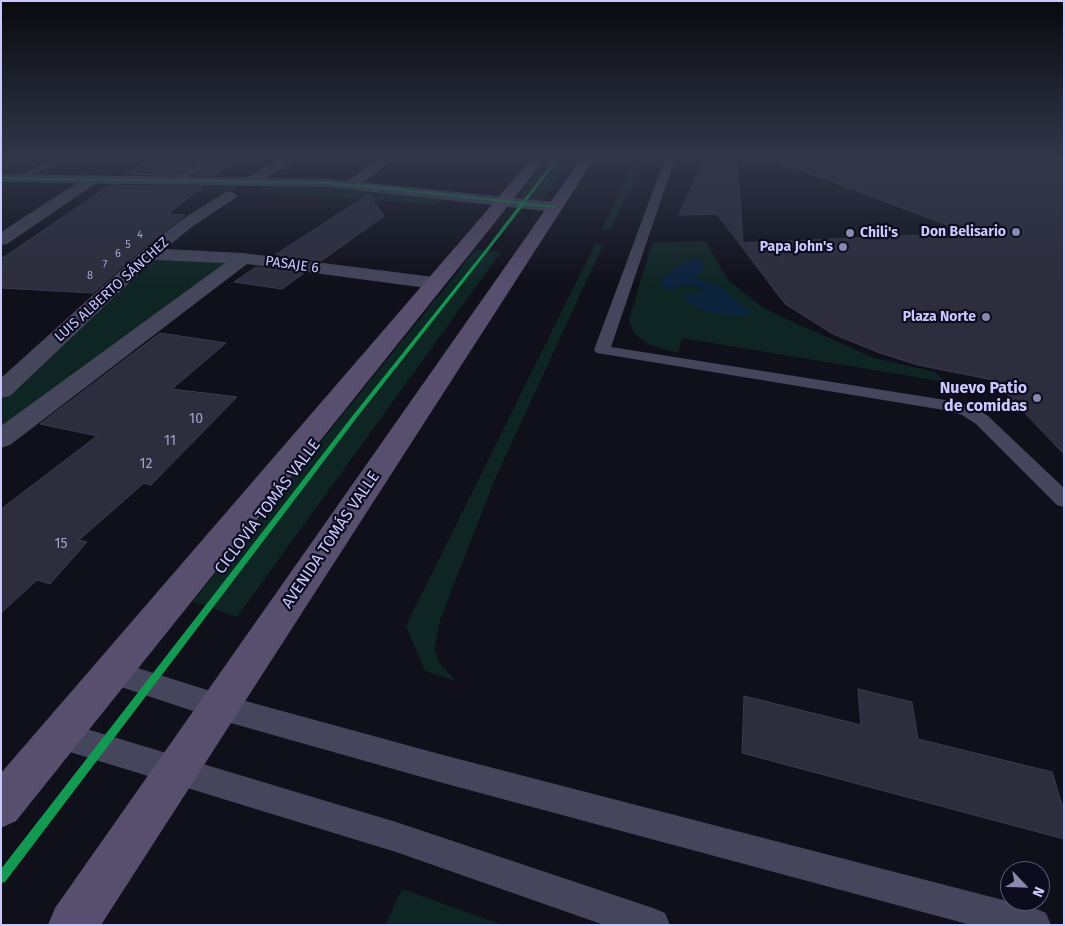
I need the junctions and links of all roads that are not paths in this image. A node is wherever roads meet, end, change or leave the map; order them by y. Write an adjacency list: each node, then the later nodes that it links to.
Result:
1 (62, 199): 9 (street)
2 (229, 199): 10 (street, LUIS ALBERTO SÁNCHEZ)
3 (423, 199): 7 (street)
4 (500, 199): 7 (main road)
5 (560, 199): 8 (main road, AVENIDA TOMÁS VALLE)
6 (656, 199): 15 (lane)
7 (487, 212): 8 (street); 12 (main road)
8 (549, 216): 17 (main road, AVENIDA TOMÁS VALLE)
9 (1, 240)
10 (149, 254): 11 (street, PASAJE 6); 13 (street, LUIS ALBERTO SÁNCHEZ)
11 (243, 258): 12 (street, PASAJE 6); 14 (street)
12 (434, 284): 16 (main road)
13 (1, 391)
14 (1, 439)
15 (1064, 500)
16 (112, 672): 17 (lane); 18 (main road)
17 (220, 707): 19 (main road, AVENIDA TOMÁS VALLE); 23 (lane)
18 (60, 735): 19 (lane); 20 (main road)
19 (176, 771): 21 (main road, AVENIDA TOMÁS VALLE); 22 (lane)
20 (1, 806)
21 (72, 925)
22 (653, 925)
23 (1034, 925)

